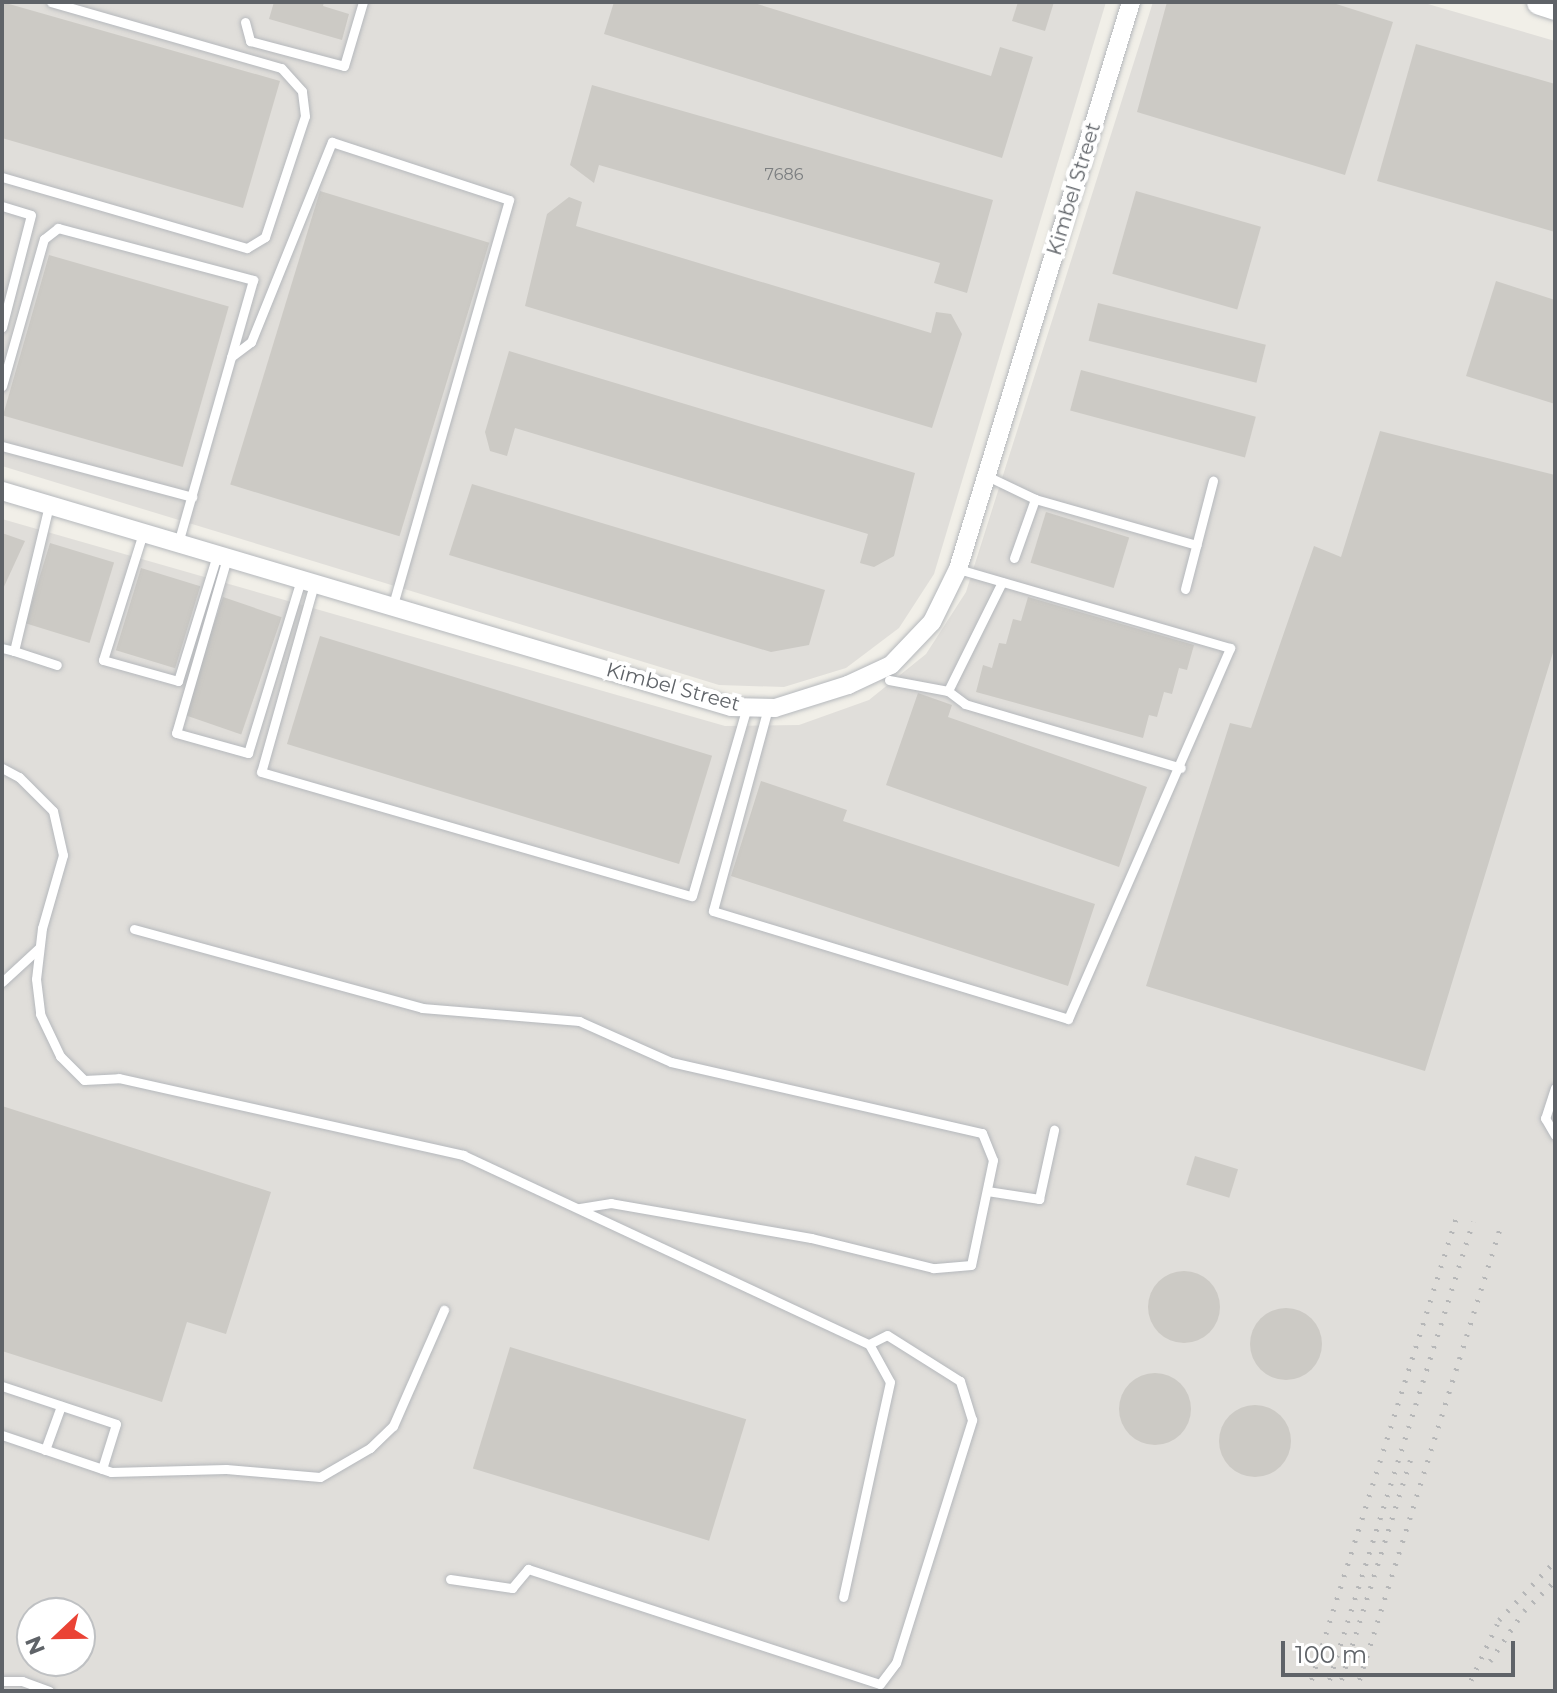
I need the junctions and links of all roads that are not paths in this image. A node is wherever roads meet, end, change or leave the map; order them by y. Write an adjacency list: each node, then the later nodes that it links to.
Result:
1 (51, 2): 7 (lane)
2 (363, 2): 6 (lane)
3 (1131, 2): 13 (street, Kimbel Street)
4 (1540, 2): 5 (street)
5 (1555, 7)
6 (245, 22)
7 (2, 177)
8 (2, 206): 9 (lane)
9 (2, 327)
10 (231, 357): 11 (lane); 16 (lane); 28 (lane)
11 (2, 386)
12 (2, 446): 16 (lane)
13 (987, 476): 17 (lane); 24 (street, Kimbel Street)
14 (1213, 481): 21 (lane)
15 (2, 491): 18 (street, Kimbel Street)
16 (192, 497): 20 (lane)
17 (1035, 499): 21 (lane); 23 (lane)
18 (49, 505): 19 (street, Kimbel Street); 30 (lane)
19 (143, 533): 20 (street, Kimbel Street); 22 (lane)
20 (178, 543): 22 (street, Kimbel Street)
21 (1197, 545): 27 (lane)
22 (222, 556): 25 (street, Kimbel Street); 25 (lane)
23 (1014, 558)
24 (958, 569): 26 (lane); 35 (street, Kimbel Street)
25 (308, 582): 28 (street, Kimbel Street); 34 (lane)
26 (1002, 582): 33 (lane); 37 (lane)
27 (1185, 589)
28 (392, 607): 34 (street, Kimbel Street)
29 (2, 648): 30 (lane)
30 (14, 651): 31 (lane)
31 (57, 665)
32 (889, 680): 33 (lane)
33 (948, 691): 37 (lane)
34 (747, 707): 35 (street, Kimbel Street)
35 (768, 708): 37 (lane)
36 (2, 768): 39 (lane)
37 (1181, 768)
38 (134, 929): 44 (lane)
39 (39, 948): 40 (lane); 45 (lane)
40 (2, 982)
41 (1555, 1088): 43 (lane)
42 (1054, 1130): 44 (lane)
43 (1555, 1135)
44 (987, 1191): 45 (lane)
45 (578, 1208): 47 (lane)
46 (444, 1310): 52 (lane)
47 (869, 1344): 53 (lane); 54 (lane)
48 (2, 1386): 49 (lane)
49 (61, 1406): 51 (lane); 52 (lane)
50 (2, 1435): 51 (lane)
51 (45, 1450): 52 (lane)
52 (102, 1469)
53 (450, 1579)
54 (843, 1597)
55 (2, 1681): 56 (lane)
56 (49, 1691)

